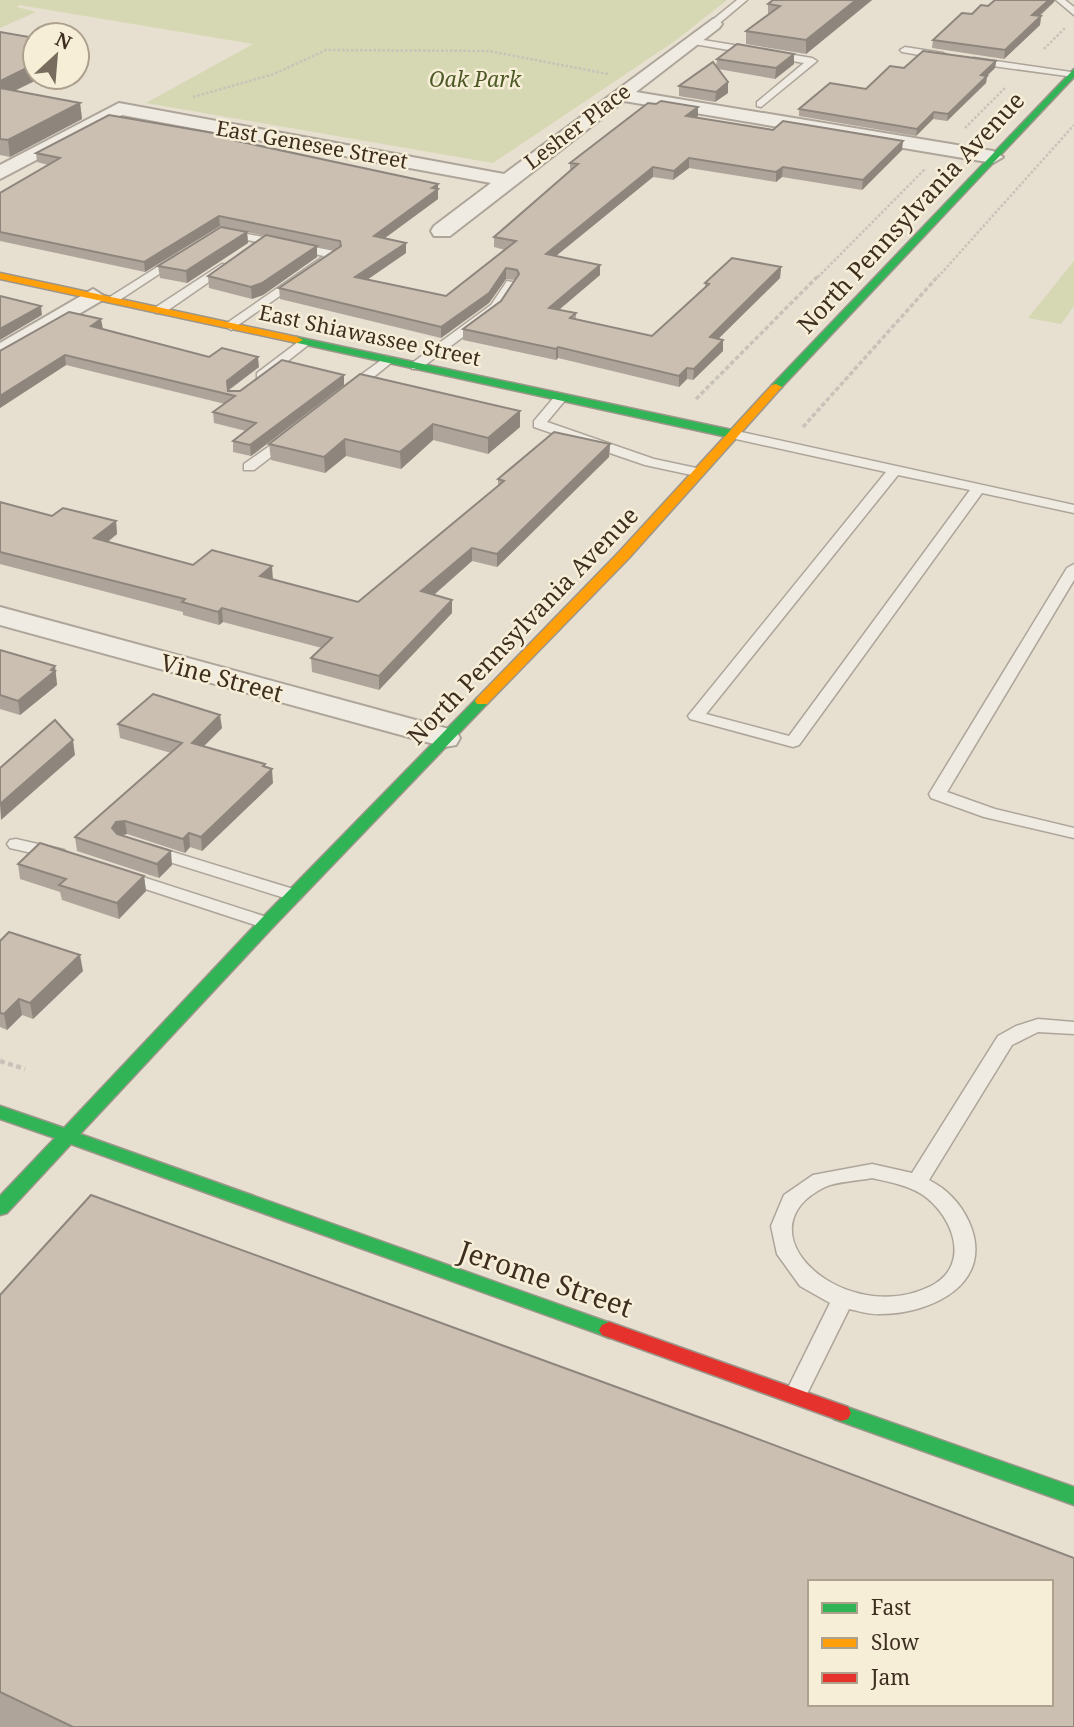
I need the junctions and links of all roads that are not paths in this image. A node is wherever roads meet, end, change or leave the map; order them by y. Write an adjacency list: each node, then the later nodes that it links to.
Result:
1 (743, 0): 4 (lane)
2 (1060, 0): 3 (lane)
3 (1074, 12)
4 (713, 24): 5 (street, Lesher Place)
5 (691, 41): 8 (street, Lesher Place); 9 (lane)
6 (915, 41): 7 (lane)
7 (1071, 77): 11 (main road, North Pennsylvania Avenue)
8 (632, 85): 9 (street); 10 (street); 13 (street, Lesher Place)
9 (761, 104): 10 (street)
10 (951, 142): 11 (street)
11 (999, 150): 31 (main road, North Pennsylvania Avenue)
12 (0, 173): 13 (street, East Genesee Street)
13 (506, 180): 14 (street, Lesher Place)
14 (442, 231)
15 (219, 232): 22 (lane)
16 (187, 252): 20 (lane)
17 (233, 261): 21 (lane)
18 (0, 276): 20 (main road, East Shiawassee Street)
19 (511, 283): 26 (lane)
20 (102, 298): 21 (main road, East Shiawassee Street); 24 (street)
21 (160, 310): 22 (main road, East Shiawassee Street)
22 (231, 326): 23 (main road, East Shiawassee Street)
23 (306, 342): 25 (main road, East Shiawassee Street); 27 (lane)
24 (0, 354)
25 (387, 360): 26 (main road, East Shiawassee Street); 29 (lane)
26 (416, 366): 28 (main road, East Shiawassee Street)
27 (245, 388)
28 (561, 398): 31 (main road, East Shiawassee Street); 34 (lane)
29 (336, 400)
30 (303, 425): 32 (lane)
31 (732, 434): 33 (lane); 34 (main road, North Pennsylvania Avenue)
32 (249, 467)
33 (895, 470): 35 (lane); 35 (lane)
34 (696, 472): 39 (main road, North Pennsylvania Avenue)
35 (978, 489): 36 (lane)
36 (1074, 509)
37 (1074, 568): 40 (lane)
38 (0, 616): 39 (street, Vine Street)
39 (445, 738): 45 (main road, North Pennsylvania Avenue)
40 (1074, 834)
41 (16, 844): 43 (lane)
42 (139, 846): 45 (lane)
43 (71, 859)
44 (108, 871): 46 (lane)
45 (294, 895): 46 (main road, North Pennsylvania Avenue)
46 (267, 922): 49 (main road, North Pennsylvania Avenue)
47 (1074, 1028): 50 (lane)
48 (0, 1112): 49 (main road, Jerome Street)
49 (69, 1137): 51 (main road, North Pennsylvania Avenue); 53 (main road, Jerome Street)
50 (917, 1183): 52 (lane); 52 (lane)
51 (0, 1208)
52 (842, 1300): 53 (lane)
53 (796, 1394): 54 (main road, Jerome Street)
54 (1074, 1496)

